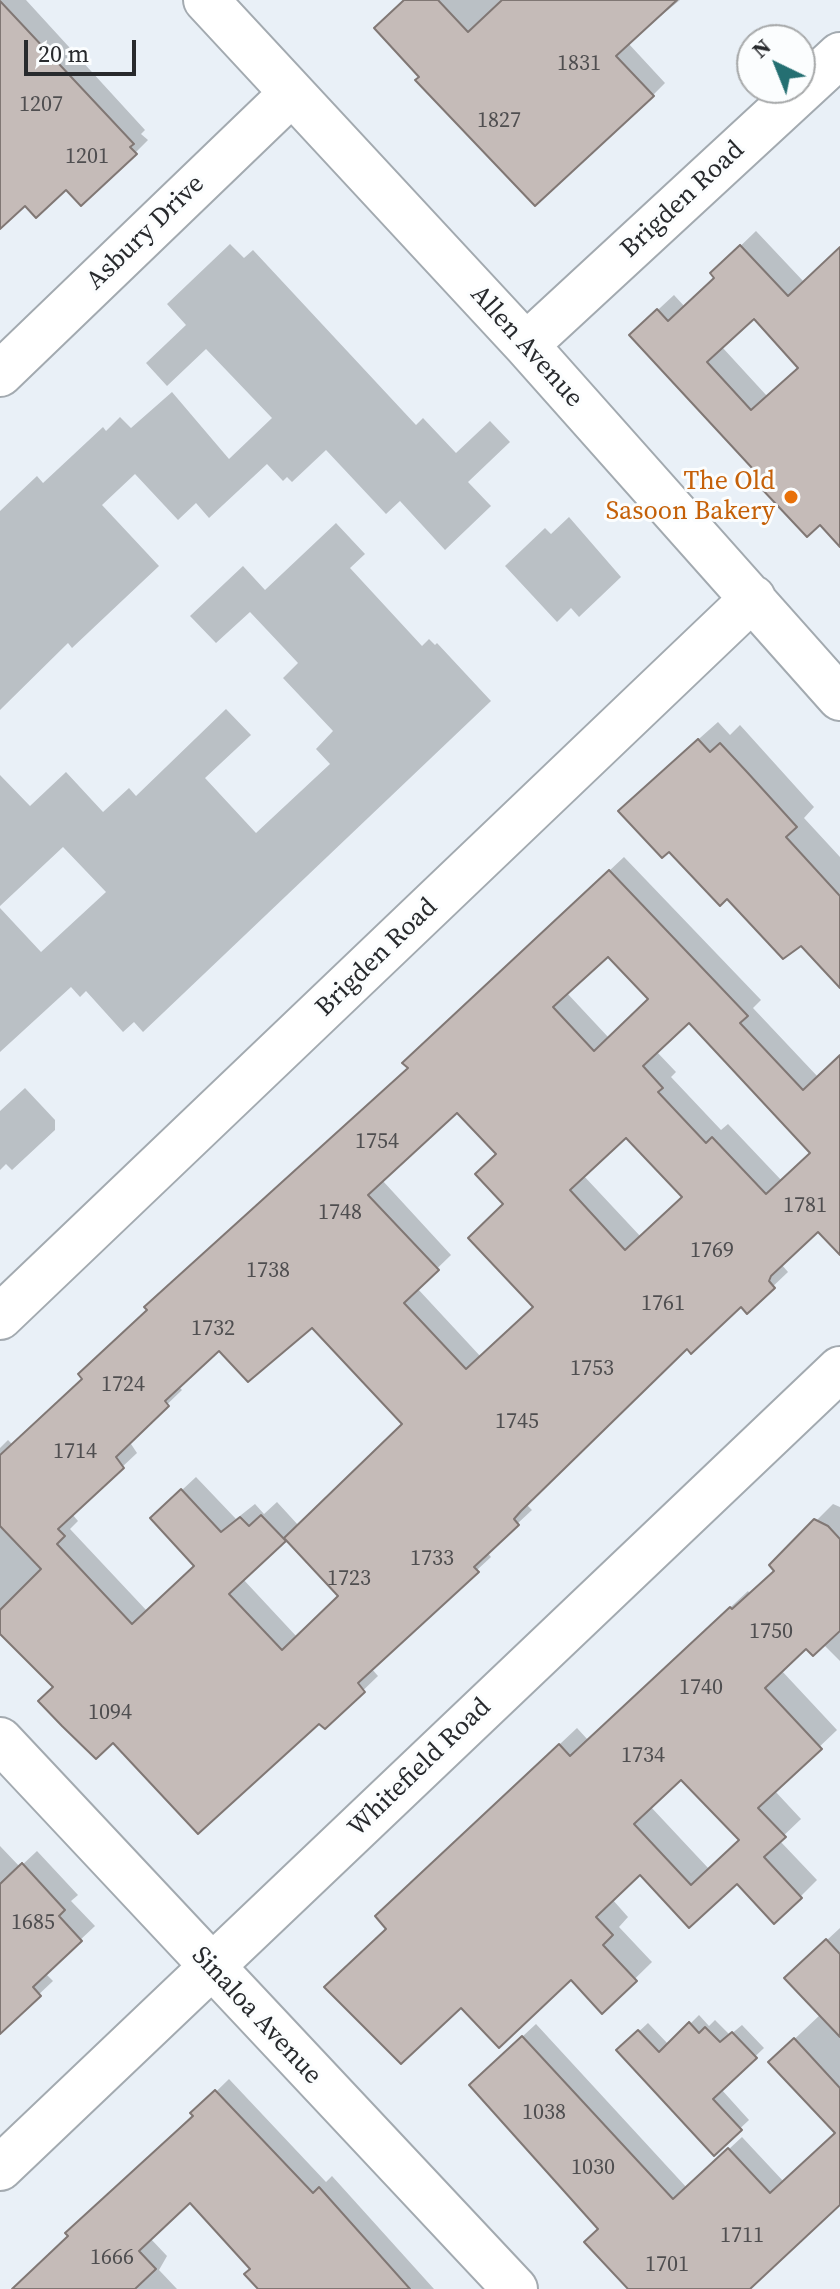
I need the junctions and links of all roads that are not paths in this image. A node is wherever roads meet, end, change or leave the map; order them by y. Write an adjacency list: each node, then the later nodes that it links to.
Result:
1 (206, 0): 3 (street, Allen Avenue)
2 (840, 55): 4 (street, Brigden Road)
3 (292, 93): 4 (street, Allen Avenue); 5 (street, Asbury Drive)
4 (526, 345): 6 (street, Allen Avenue)
5 (0, 374)
6 (753, 598): 7 (street, Allen Avenue); 8 (street, Brigden Road)
7 (840, 698)
8 (0, 1317)
9 (840, 1369): 11 (street, Whitefield Road)
10 (0, 1740): 11 (street, Sinaloa Avenue)
11 (209, 1967): 12 (street, Whitefield Road); 13 (street, Sinaloa Avenue)
12 (0, 2168)
13 (515, 2289)

